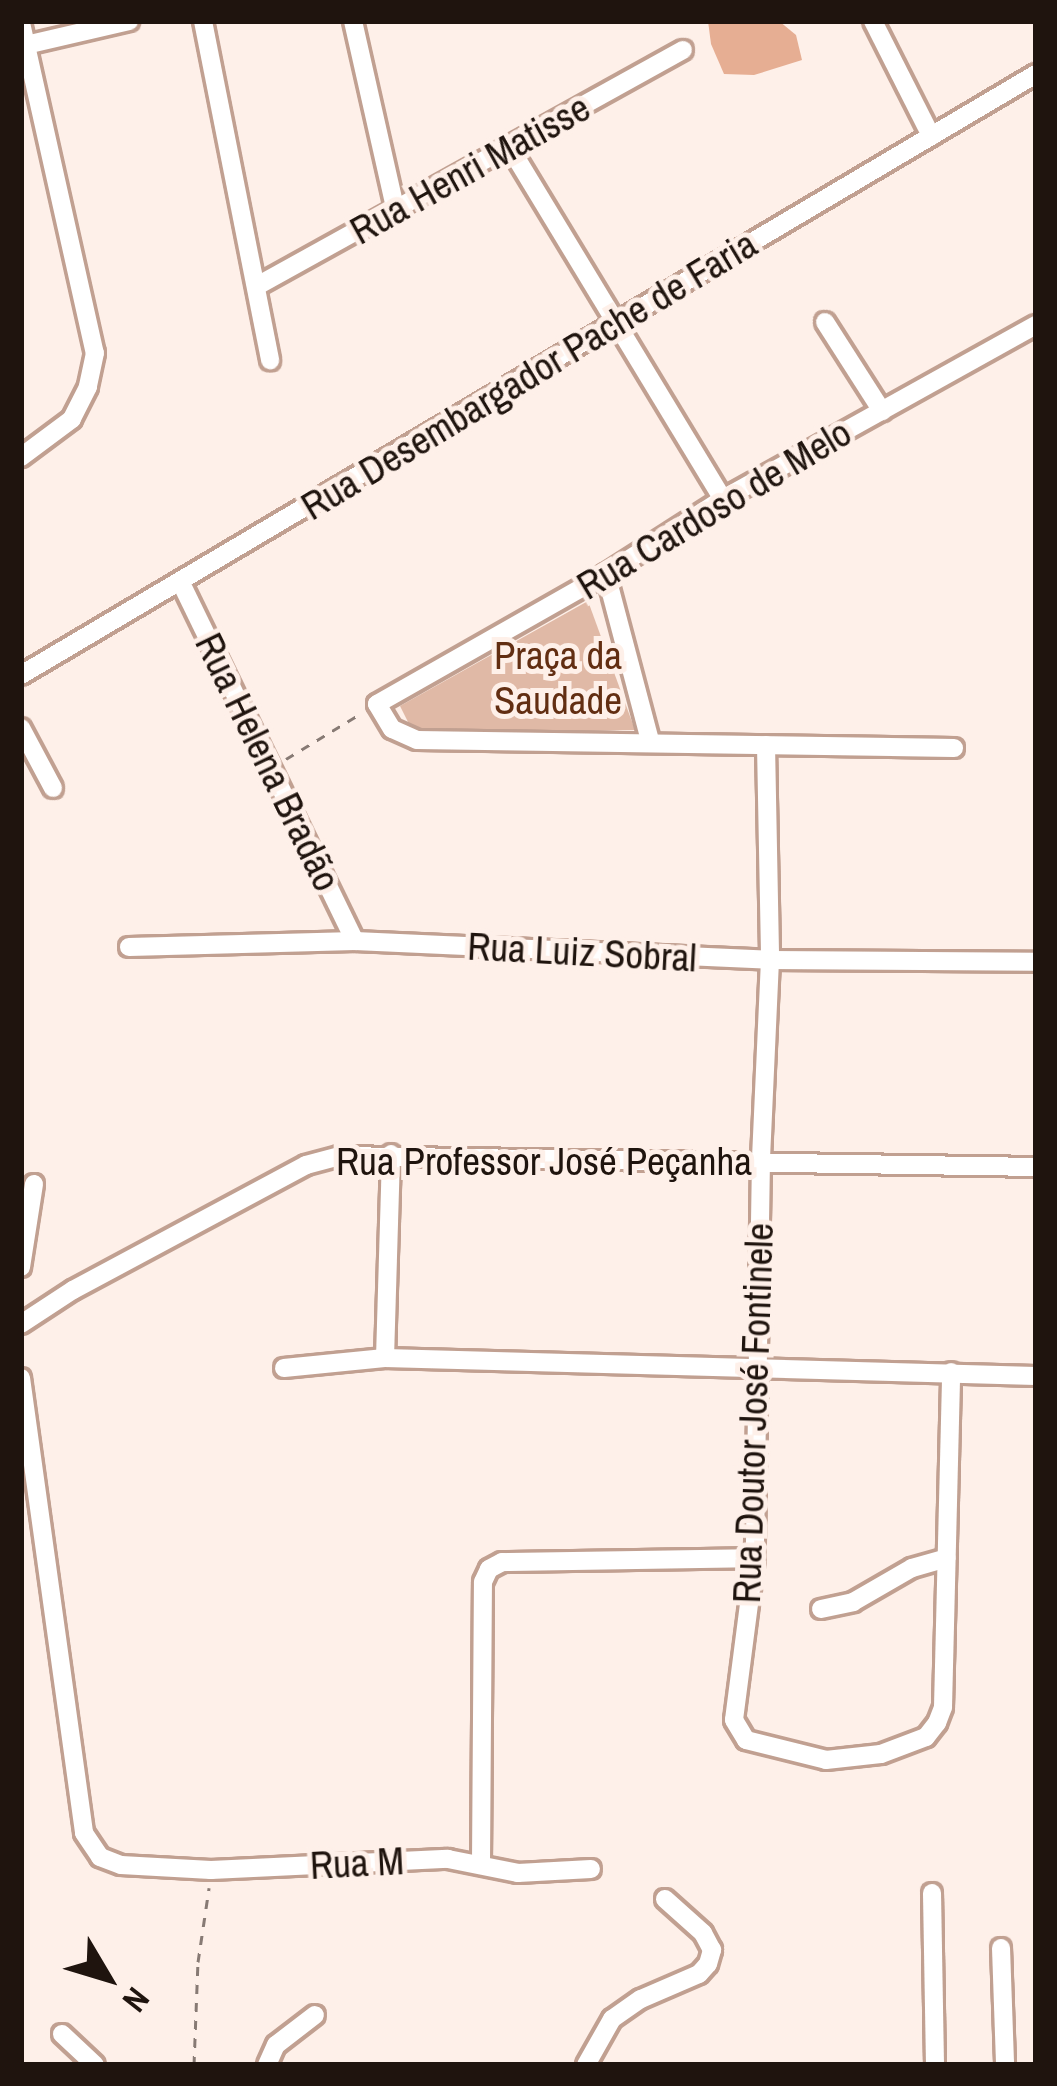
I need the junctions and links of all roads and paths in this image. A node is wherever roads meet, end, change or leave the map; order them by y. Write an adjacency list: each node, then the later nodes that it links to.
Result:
1 (129, 21): 6 (street)
2 (203, 21): 12 (street)
3 (353, 21): 11 (street)
4 (873, 21): 9 (street)
5 (21, 23): 6 (street)
6 (26, 45): 18 (street)
7 (683, 50): 10 (street, Rua Henri Matisse)
8 (1036, 74): 9 (street, Rua Desembargador Pache de Faria)
9 (931, 136): 14 (street, Rua Desembargador Pache de Faria)
10 (509, 146): 11 (street, Rua Henri Matisse); 14 (street)
11 (396, 212): 12 (street, Rua Henri Matisse)
12 (257, 286): 16 (street)
13 (825, 322): 17 (street)
14 (617, 323): 19 (street); 21 (street, Rua Desembargador Pache de Faria)
15 (1036, 326): 17 (street, Rua Cardoso de Melo)
16 (271, 360)
17 (882, 411): 19 (street, Rua Cardoso de Melo)
18 (21, 457)
19 (723, 499): 20 (street, Rua Cardoso de Melo)
20 (606, 574): 23 (street, Rua Cardoso de Melo); 25 (street)
21 (181, 583): 22 (street, Rua Desembargador Pache de Faria); 28 (street, Rua Helena Bradão)
22 (21, 674)
23 (377, 704): 25 (street); 28 (path)
24 (21, 728): 29 (street)
25 (650, 741): 26 (street)
26 (766, 745): 27 (street); 32 (street, Rua Doutor José Fontinele)
27 (954, 748)
28 (270, 769): 30 (street, Rua Helena Bradão)
29 (52, 788)
30 (355, 941): 31 (street, Rua Luiz Sobral); 32 (street, Rua Luiz Sobral)
31 (129, 946)
32 (770, 960): 33 (street, Rua Luiz Sobral); 35 (street, Rua Doutor José Fontinele)
33 (1036, 962)
34 (391, 1154): 35 (street, Rua Professor José Peçanha); 39 (street, Rua Professor José Peçanha); 40 (street)
35 (760, 1159): 36 (street, Rua Professor José Peçanha); 42 (street, Rua Doutor José Fontinele)
36 (1036, 1167)
37 (34, 1184): 38 (street)
38 (21, 1267)
39 (21, 1324)
40 (385, 1358): 41 (street); 42 (street)
41 (284, 1368)
42 (757, 1370): 43 (street); 46 (street, Rua Doutor José Fontinele)
43 (951, 1372): 44 (street); 47 (street)
44 (1036, 1376)
45 (21, 1378): 51 (street, Rua M)
46 (755, 1558): 47 (street, Rua Doutor José Fontinele); 49 (street)
47 (947, 1558): 48 (street)
48 (820, 1609)
49 (481, 1862): 50 (street, Rua M); 51 (street, Rua M)
50 (591, 1869)
51 (212, 1870): 58 (path)
52 (932, 1893): 61 (street)
53 (665, 1899): 60 (street)
54 (1001, 1948): 62 (street)
55 (315, 2015): 59 (street)
56 (62, 2034): 57 (street)
57 (95, 2065)
58 (194, 2065)
59 (267, 2065)
60 (586, 2065)
61 (935, 2065)
62 (1005, 2065)

